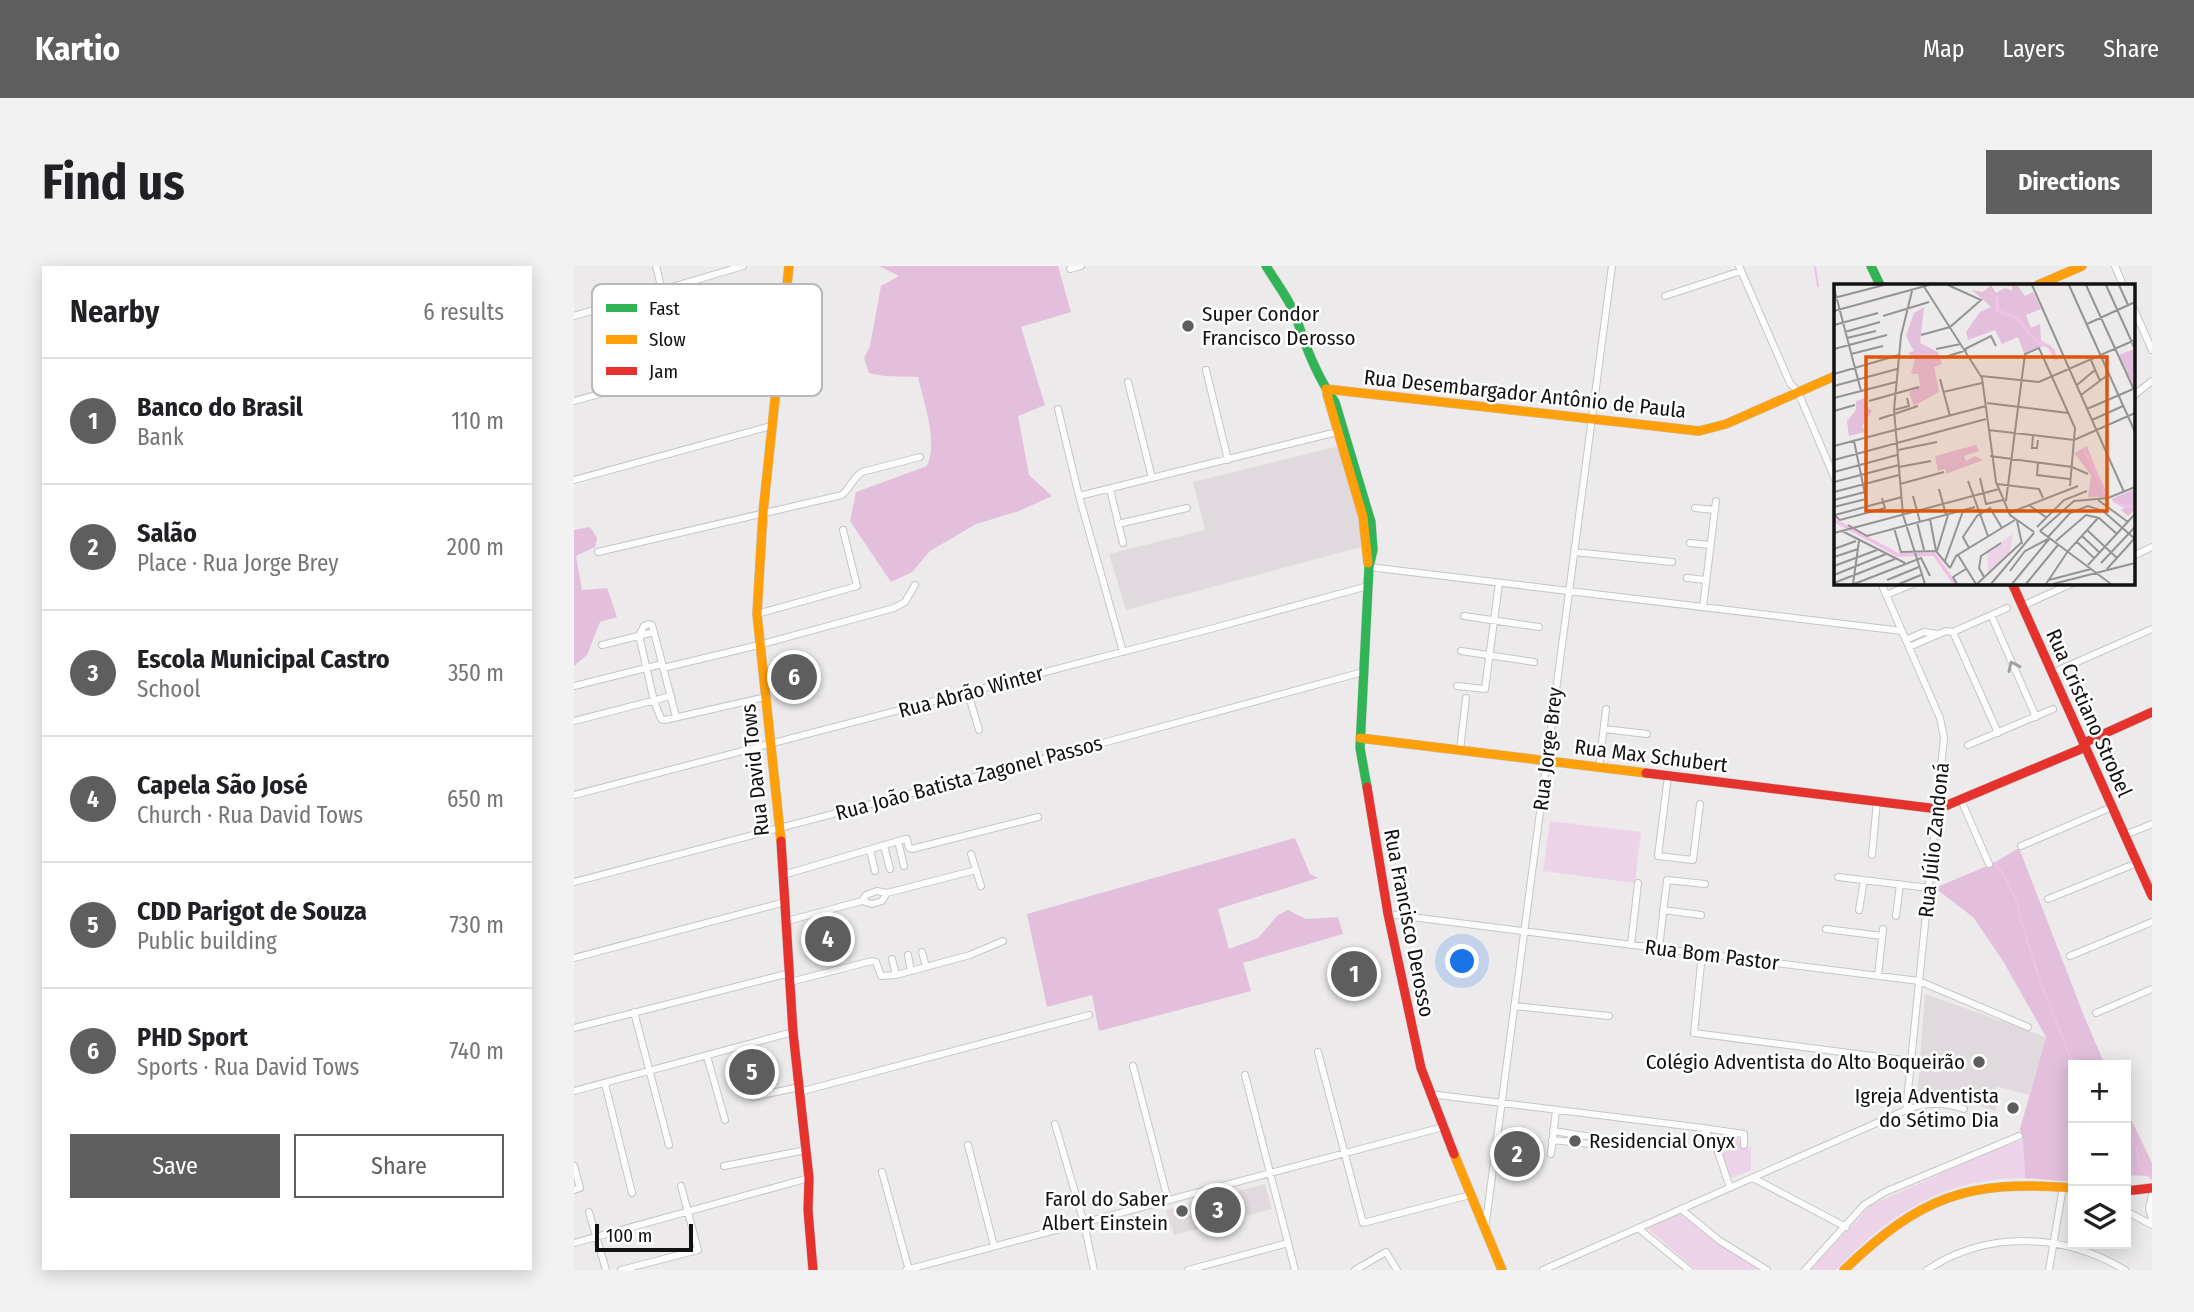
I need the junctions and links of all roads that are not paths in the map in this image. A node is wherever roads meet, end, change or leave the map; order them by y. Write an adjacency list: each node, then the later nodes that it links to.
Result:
1 (656, 266): 12 (street)
2 (743, 266): 13 (street)
3 (789, 266): 14 (main road, Rua David Tows)
4 (1081, 266): 10 (street)
5 (1266, 266): 27 (main road, Rua Francisco Derosso)
6 (1612, 266): 34 (street, Rua Jorge Brey)
7 (1871, 266): 15 (main road)
8 (2082, 266): 16 (main road)
9 (2115, 266): 17 (street)
10 (1070, 269)
11 (1740, 269): 18 (street); 28 (street)
12 (660, 284)
13 (682, 284)
14 (787, 284)
15 (1880, 284)
16 (2044, 284)
17 (2123, 284)
18 (1665, 296)
19 (2134, 309): 22 (street)
20 (592, 311): 21 (street)
21 (574, 316)
22 (2152, 350)
23 (1206, 370): 40 (street)
24 (1834, 376): 28 (main road, Rua Desembargador Antônio de Paula)
25 (2152, 381): 29 (street)
26 (1128, 383): 42 (street)
27 (1326, 389): 34 (main road, Rua Desembargador Antônio de Paula); 36 (main road, Rua Francisco Derosso); 61 (main road, Rua Francisco Derosso)
28 (1798, 392): 34 (main road, Rua Desembargador Antônio de Paula); 39 (street)
29 (2134, 395)
30 (592, 396): 32 (street)
31 (774, 396): 35 (main road, Rua David Tows)
32 (574, 401)
33 (1059, 409): 45 (street)
34 (1591, 420): 58 (street, Rua Jorge Brey)
35 (771, 426): 43 (street); 50 (main road, Rua David Tows)
36 (1337, 432): 40 (street); 61 (main road, Rua Francisco Derosso)
37 (1834, 456): 39 (street)
38 (920, 457): 50 (street)
39 (1827, 459): 41 (street)
40 (1227, 460): 42 (street)
41 (1834, 476)
42 (1152, 478): 44 (street)
43 (574, 480)
44 (1110, 489): 45 (street); 51 (street)
45 (1079, 496): 91 (street)
46 (1716, 501): 49 (street)
47 (1187, 508): 51 (street)
48 (1695, 508): 49 (street)
49 (1715, 510): 55 (street)
50 (763, 513): 57 (street); 76 (main road, Rua David Tows)
51 (1118, 524): 53 (street)
52 (843, 530): 76 (street)
53 (1123, 543)
54 (1690, 543): 55 (street)
55 (1710, 545): 63 (street)
56 (2152, 547): 59 (street)
57 (598, 552)
58 (1574, 552): 60 (street); 71 (street, Rua Jorge Brey)
59 (2134, 556)
60 (1672, 562)
61 (1369, 567): 64 (street); 70 (main road, Rua Francisco Derosso)
62 (1687, 578): 63 (street)
63 (1706, 580): 74 (street)
64 (1499, 583): 71 (street); 79 (street)
65 (1881, 584): 72 (street, Rua Júlio Zandoná)
66 (1913, 584): 72 (street)
67 (2012, 584): 73 (main road, Rua Cristiano Strobel)
68 (2071, 584): 73 (street)
69 (915, 585): 88 (street)
70 (1368, 586): 91 (street, Rua Abrão Winter); 96 (main road, Rua Francisco Derosso)
71 (1569, 591): 74 (street); 120 (street, Rua Jorge Brey)
72 (1886, 595): 82 (street, Rua Júlio Zandoná)
73 (2022, 606): 97 (main road, Rua Cristiano Strobel)
74 (1703, 607): 82 (street)
75 (2007, 608): 77 (street)
76 (757, 614): 88 (main road, Rua David Tows)
77 (1991, 615): 83 (street); 108 (street, one-way to 77)
78 (1464, 616): 79 (street)
79 (1494, 621): 80 (street); 92 (street)
80 (1539, 627)
81 (2152, 629): 97 (street)
82 (1902, 631): 86 (street, Rua Júlio Zandoná)
83 (1953, 632): 84 (street); 113 (street)
84 (1939, 634): 86 (street); 89 (street)
85 (639, 635): 87 (street); 94 (street); 95 (street)
86 (1906, 640): 89 (street, Rua Júlio Zandoná)
87 (602, 645)
88 (759, 645): 94 (street); 102 (main road, Rua David Tows)
89 (1909, 648): 128 (street, Rua Júlio Zandoná)
90 (1461, 651): 92 (street)
91 (1123, 652): 100 (street, Rua Abrão Winter)
92 (1489, 655): 93 (street); 98 (street)
93 (1534, 662)
94 (663, 666): 95 (street); 101 (street)
95 (646, 668): 99 (street); 104 (street)
96 (1363, 672): 115 (main road, Rua Francisco Derosso); 131 (street, Rua João Batista Zagonel Passos)
97 (2052, 673): 117 (main road, Rua Cristiano Strobel)
98 (1457, 685)
99 (574, 686)
100 (968, 692): 112 (street); 116 (street, Rua Abrão Winter)
101 (671, 696): 104 (street); 109 (street)
102 (765, 697): 109 (street); 116 (main road, Rua David Tows)
103 (1466, 698): 119 (street)
104 (654, 701): 109 (street); 110 (street)
105 (1606, 709): 111 (street)
106 (2053, 709): 108 (street)
107 (2152, 712): 117 (main road)
108 (2036, 717): 113 (street)
109 (676, 718)
110 (574, 721)
111 (1604, 729): 114 (street); 121 (street)
112 (979, 730)
113 (1998, 733): 118 (street)
114 (1647, 734)
115 (1360, 738): 119 (main road, Rua Max Schubert); 161 (main road, Rua Francisco Derosso)
116 (771, 744): 123 (street, Rua Abrão Winter); 131 (main road, Rua David Tows)
117 (2084, 745): 124 (main road); 127 (main road, Rua Cristiano Strobel)
118 (1968, 746)
119 (1460, 750): 120 (main road, Rua Max Schubert)
120 (1547, 761): 121 (main road, Rua Max Schubert); 167 (street, Rua Jorge Brey)
121 (1599, 767): 122 (main road, Rua Max Schubert)
122 (1668, 776): 125 (main road, Rua Max Schubert); 126 (street)
123 (574, 795)
124 (1961, 800): 128 (main road); 140 (street)
125 (1877, 801): 128 (main road, Rua Max Schubert); 138 (street)
126 (1700, 804)
127 (2112, 807): 132 (main road, Rua Cristiano Strobel); 135 (street)
128 (1938, 808): 153 (street, Rua Júlio Zandoná)
129 (1038, 817): 133 (street)
130 (2152, 824): 132 (street)
131 (780, 828): 145 (main road, Rua David Tows); 148 (street, Rua João Batista Zagonel Passos)
132 (2125, 835): 139 (main road, Rua Cristiano Strobel)
133 (898, 841): 134 (street); 141 (street)
134 (884, 846): 136 (street); 142 (street)
135 (2021, 846)
136 (870, 850): 144 (street); 145 (street)
137 (971, 854): 143 (street)
138 (1871, 855)
139 (2137, 863): 155 (main road, Rua Cristiano Strobel); 156 (street)
140 (1989, 864)
141 (904, 866)
142 (890, 869)
143 (976, 870): 152 (street); 154 (street)
144 (875, 871)
145 (783, 875): 158 (main road, Rua David Tows)
146 (1838, 877): 147 (street)
147 (1864, 880): 151 (street); 159 (street)
148 (574, 882)
149 (1638, 883): 169 (street)
150 (1705, 884): 160 (street)
151 (1900, 884): 153 (street); 163 (street)
152 (981, 886)
153 (1929, 888): 182 (street, Rua Júlio Zandoná)
154 (887, 894): 157 (street); 157 (street)
155 (2152, 897)
156 (2048, 899)
157 (863, 901): 164 (street)
158 (785, 902): 164 (main road, Rua David Tows); 175 (street)
159 (1859, 910)
160 (1663, 911): 162 (street); 170 (street)
161 (1388, 914): 167 (street, Rua Bom Pastor); 201 (main road, Rua Francisco Derosso)
162 (1702, 915)
163 (1896, 916)
164 (787, 921): 181 (main road, Rua David Tows)
165 (2152, 922): 174 (street)
166 (1826, 929): 180 (street)
167 (1524, 931): 169 (street, Rua Bom Pastor); 184 (street, Rua Jorge Brey)
168 (1003, 941): 177 (street)
169 (1631, 945): 170 (street, Rua Bom Pastor)
170 (1659, 948): 172 (street, Rua Bom Pastor)
171 (922, 952): 177 (street)
172 (1702, 954): 180 (street, Rua Bom Pastor); 194 (street)
173 (908, 955): 178 (street)
174 (2070, 956)
175 (574, 958)
176 (891, 959): 179 (street)
177 (926, 967): 178 (street)
178 (911, 971): 179 (street)
179 (896, 975): 181 (street)
180 (1878, 976): 182 (street, Rua Bom Pastor)
181 (790, 977): 185 (street); 191 (main road, Rua David Tows)
182 (1919, 981): 189 (street, Rua Bom Pastor); 194 (street, Rua Júlio Zandoná)
183 (2152, 989): 186 (street)
184 (1514, 1006): 188 (street); 203 (street, Rua Jorge Brey)
185 (634, 1012): 190 (street); 196 (street)
186 (2096, 1013)
187 (1089, 1015): 199 (street)
188 (1609, 1016)
189 (2028, 1027)
190 (574, 1028)
191 (793, 1032): 193 (street); 199 (main road, Rua David Tows)
192 (1318, 1052): 218 (street)
193 (707, 1056): 196 (street); 207 (street)
194 (1911, 1061): 206 (street, Rua Júlio Zandoná)
195 (1133, 1066): 236 (street)
196 (650, 1072): 198 (street); 215 (street)
197 (1245, 1075): 223 (street)
198 (605, 1084): 200 (street); 233 (street)
199 (799, 1089): 202 (street); 217 (main road, Rua David Tows)
200 (574, 1091)
201 (1430, 1094): 203 (street); 209 (main road, Rua Francisco Derosso)
202 (753, 1097)
203 (1502, 1103): 205 (street); 245 (street, Rua Jorge Brey)
204 (1964, 1109): 206 (street)
205 (1556, 1110): 210 (street); 211 (street)
206 (1906, 1110): 225 (street)
207 (725, 1121)
208 (1055, 1124): 241 (street)
209 (1443, 1127): 218 (street); 234 (main road, Rua Francisco Derosso)
210 (1703, 1128): 214 (street); 228 (street)
211 (1553, 1131): 213 (street); 213 (street)
212 (2019, 1136): 243 (street)
213 (1552, 1140): 219 (street)
214 (1744, 1144)
215 (669, 1145)
216 (968, 1145): 250 (street)
217 (806, 1150): 221 (street); 224 (main road, Rua David Tows)
218 (1345, 1153): 223 (street); 234 (street)
219 (1551, 1154)
220 (574, 1166): 231 (street)
221 (724, 1166)
222 (882, 1172): 256 (street)
223 (1270, 1173): 236 (street); 249 (street)
224 (809, 1178): 239 (street); 255 (main road, Rua David Tows)
225 (1752, 1178): 228 (street); 243 (street)
226 (681, 1186): 239 (street)
227 (2063, 1187): 229 (main road); 247 (street); 252 (main road)
228 (1730, 1188): 237 (street)
229 (2068, 1188)
230 (2152, 1188): 232 (main road)
231 (577, 1189)
232 (2131, 1190)
233 (632, 1193)
234 (1469, 1195): 245 (main road, Rua Francisco Derosso)
235 (2152, 1195): 242 (street)
236 (1168, 1200): 241 (street)
237 (1681, 1209): 244 (street); 265 (street)
238 (589, 1212): 246 (street)
239 (687, 1212): 246 (street); 254 (street)
240 (2131, 1213): 242 (street)
241 (1084, 1223): 250 (street); 257 (street)
242 (2152, 1223)
243 (1846, 1227): 266 (street)
244 (1638, 1228): 263 (street); 264 (street)
245 (1485, 1232): 262 (main road, Rua Francisco Derosso)
246 (596, 1238): 248 (street); 253 (street)
247 (2053, 1242): 267 (street); 268 (street); 269 (street)
248 (574, 1243)
249 (1288, 1243): 251 (street); 259 (street)
250 (994, 1247): 256 (street)
251 (1211, 1267): 258 (street)
252 (1850, 1268)
253 (606, 1270)
254 (621, 1270)
255 (813, 1270)
256 (908, 1270)
257 (1094, 1270)
258 (1188, 1270)
259 (1294, 1270)
260 (1355, 1270): 261 (street)
261 (1397, 1270)
262 (1502, 1270)
263 (1543, 1270)
264 (1689, 1270)
265 (1767, 1270)
266 (1805, 1270)
267 (1927, 1270)
268 (2049, 1270)
269 (2125, 1270)

